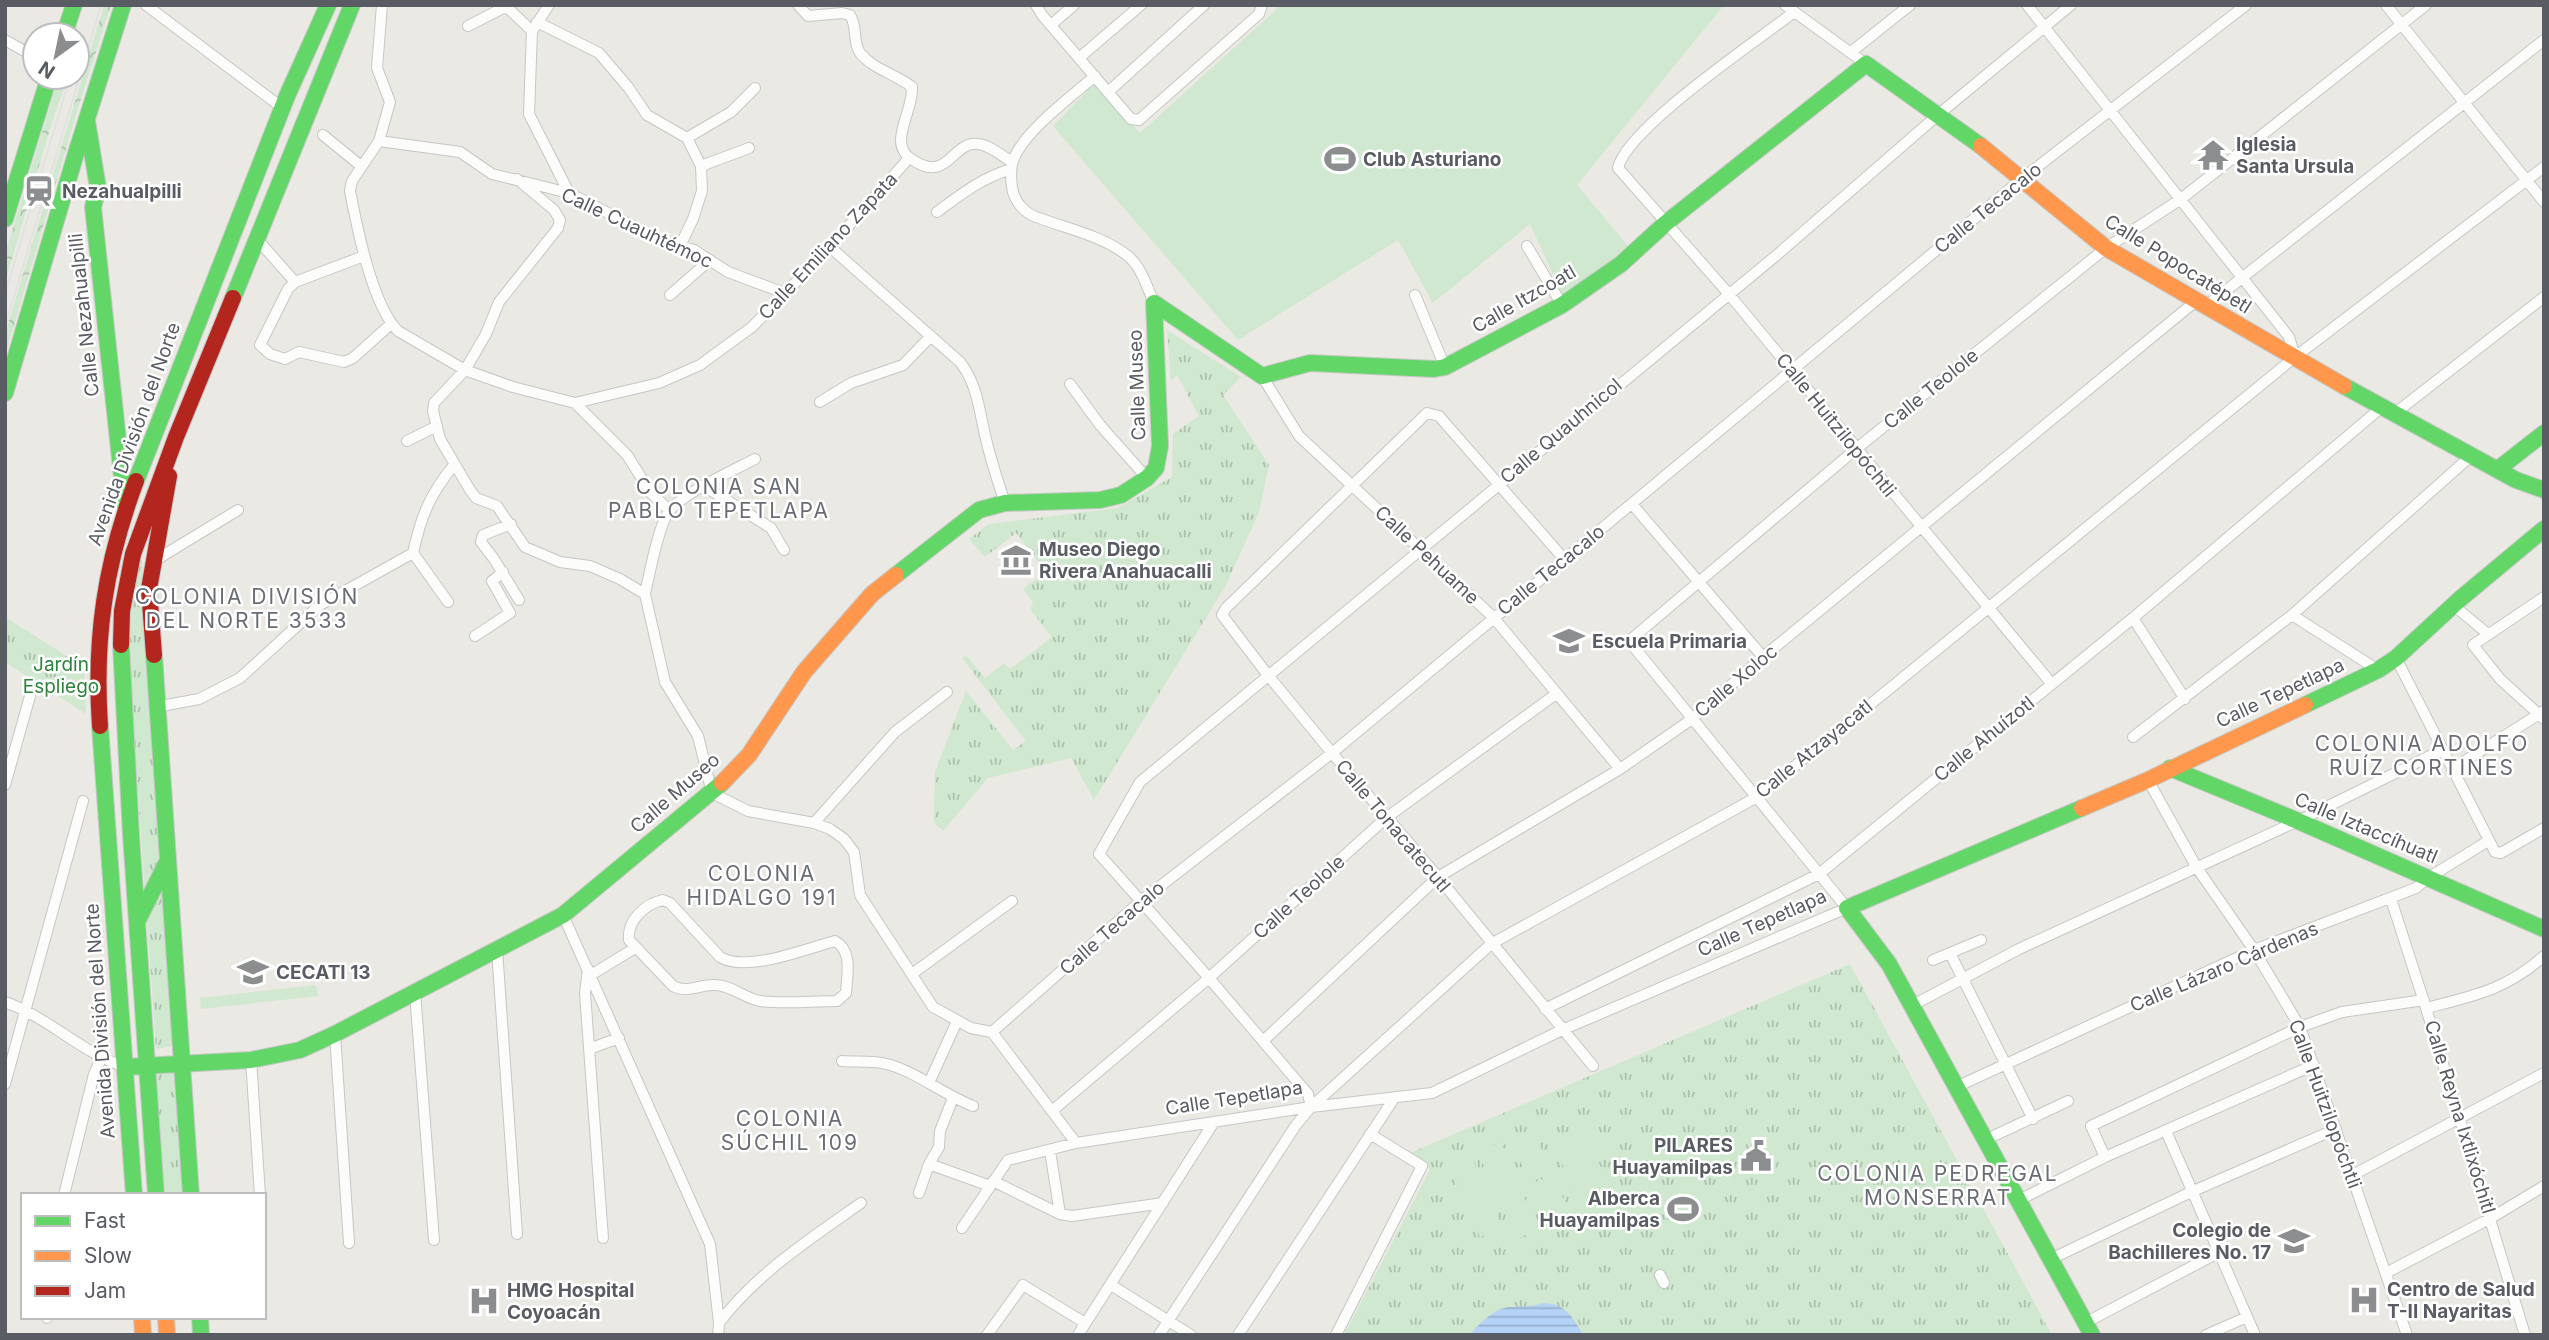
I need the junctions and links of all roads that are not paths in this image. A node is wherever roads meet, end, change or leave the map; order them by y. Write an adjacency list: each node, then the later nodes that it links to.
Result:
1 (123, 5): 39 (main road)
2 (146, 5): 36 (street)
3 (328, 5): 36 (main road, Avenida División del Norte)
4 (352, 5): 59 (main road, Avenida División del Norte)
5 (382, 5): 42 (street)
6 (550, 5): 23 (street)
7 (798, 5): 45 (street)
8 (1074, 5): 20 (street)
9 (1141, 5): 29 (street)
10 (1204, 5): 34 (street)
11 (1910, 5): 28 (street)
12 (2027, 5): 24 (street)
13 (2071, 5): 24 (street, Calle Quauhnicol)
14 (2246, 5): 37 (street, Calle Tecacalo)
15 (2386, 5): 21 (street)
16 (2426, 5): 21 (street, Calle Teolole)
17 (1035, 6): 20 (street)
18 (1263, 7): 34 (street)
19 (1790, 9): 28 (street, Calle Popocatépetl); 58 (street, Calle Huitzilopóchtli)
20 (1051, 25): 29 (street)
21 (2402, 25): 35 (street); 54 (street, Calle Teolole)
22 (468, 26): 23 (street)
23 (535, 26): 41 (street); 53 (street)
24 (2044, 26): 37 (street); 38 (street, Calle Quauhnicol)
25 (5, 40): 27 (street)
26 (2544, 40): 35 (street, Calle Xoloc)
27 (21, 49)
28 (1851, 52): 30 (street, Calle Popocatépetl)
29 (1079, 58): 31 (street)
30 (1867, 64): 38 (main road, Calle Popocatépetl); 58 (main road, Calle Itzcoatl)
31 (1095, 76): 34 (street); 48 (street)
32 (755, 88): 41 (street)
33 (46, 91): 57 (main road)
34 (1108, 92)
35 (2465, 102): 52 (street); 66 (street, Calle Xoloc)
36 (284, 109): 43 (main road, Avenida División del Norte)
37 (2112, 110): 50 (street, Calle Tecacalo); 54 (street)
38 (1939, 114): 50 (main road, Calle Popocatépetl); 69 (street, Calle Quauhnicol)
39 (86, 120): 87 (main road); 107 (main road, Calle Nezahualpilli)
40 (323, 135): 46 (street)
41 (687, 138): 47 (street)
42 (379, 141): 46 (street); 51 (street, Calle Cuauhtémoc)
43 (268, 147): 68 (main road); 80 (main road, Avenida División del Norte)
44 (749, 148): 47 (street)
45 (909, 158): 48 (street); 62 (street, Calle Emiliano Zapata)
46 (361, 166): 64 (street)
47 (701, 166): 60 (street)
48 (1011, 166): 56 (street); 74 (street)
49 (2544, 167): 52 (street, Calle Atzayacatl)
50 (2023, 178): 63 (main road, Calle Popocatépetl); 83 (street, Calle Tecacalo)
51 (517, 179): 53 (street, Calle Cuauhtémoc); 82 (street)
52 (2527, 181): 55 (street); 79 (street, Calle Atzayacatl)
53 (569, 193): 60 (street, Calle Cuauhtémoc)
54 (2181, 199): 63 (street, Calle Teolole); 66 (street)
55 (2544, 202)
56 (937, 212)
57 (5, 219)
58 (1666, 223): 69 (street, Calle Huitzilopóchtli); 76 (main road, Calle Itzcoatl)
59 (257, 239): 67 (street); 68 (main road, Avenida División del Norte)
60 (680, 246): 65 (street, Calle Cuauhtémoc)
61 (1527, 246): 76 (street)
62 (831, 247): 70 (street, Calle Emiliano Zapata); 78 (street)
63 (2106, 248): 75 (main road, Calle Popocatépetl); 95 (street, Calle Teolole)
64 (364, 257): 67 (street); 77 (street)
65 (710, 260): 70 (street, Calle Cuauhtémoc); 71 (street)
66 (2241, 279): 75 (street, Calle Xoloc); 79 (street)
67 (295, 282): 77 (street)
68 (234, 293): 84 (main road, Avenida División del Norte)
69 (1728, 293): 83 (street, Calle Huitzilopóchtli); 102 (street, Calle Quauhnicol)
70 (787, 294): 89 (street, Calle Emiliano Zapata)
71 (670, 295)
72 (1415, 295): 81 (street)
73 (2544, 297): 90 (street, Calle Ahuízotl)
74 (1154, 303): 85 (main road); 100 (main road, Calle Museo)
75 (2201, 304): 79 (main road, Calle Popocatépetl); 111 (street, Calle Xoloc)
76 (1562, 305): 81 (main road, Calle Itzcoatl)
77 (391, 324): 82 (street, Calle Emiliano Zapata)
78 (931, 336): 88 (street); 105 (street)
79 (2295, 357): 90 (main road, Calle Popocatépetl); 125 (street, Calle Atzayacatl)
80 (180, 366): 84 (main road); 107 (main road, Avenida División del Norte)
81 (1445, 367): 85 (main road, Calle Itzcoatl)
82 (465, 370): 89 (street, Calle Emiliano Zapata); 91 (street)
83 (1791, 372): 95 (street, Calle Huitzilopóchtli); 106 (street, Calle Tecacalo)
84 (202, 375): 93 (main road, Avenida División del Norte)
85 (1262, 376): 101 (street, Calle Pehuame)
86 (1070, 384): 100 (street)
87 (5, 393)
88 (820, 402)
89 (575, 403): 109 (street)
90 (2388, 410): 96 (main road, Calle Popocatépetl); 128 (street, Calle Ahuízotl)
91 (437, 426): 94 (street); 98 (street)
92 (2544, 433): 99 (main road)
93 (176, 437): 117 (main road, Avenida División del Norte); 169 (main road, Avenida División del Norte)
94 (407, 441)
95 (1856, 449): 111 (street, Calle Huitzilopóchtli); 119 (street, Calle Teolole)
96 (2471, 456): 99 (main road, Calle Popocatépetl); 126 (street)
97 (755, 459): 103 (street)
98 (454, 465): 110 (street); 115 (street)
99 (2498, 469): 104 (main road, Calle Popocatépetl)
100 (1147, 478): 105 (main road, Calle Museo)
101 (1352, 484): 102 (street); 113 (street, Calle Pehuame); 134 (street, Calle Tonacatecutl)
102 (1498, 484): 113 (street, Calle Quauhnicol); 116 (street)
103 (704, 486): 109 (street); 114 (street)
104 (2544, 490)
105 (1005, 503): 151 (main road, Calle Museo)
106 (1632, 504): 116 (street, Calle Tecacalo); 119 (street)
107 (125, 507): 205 (main road, Avenida División del Norte)
108 (238, 510): 117 (street)
109 (669, 510): 120 (street)
110 (511, 524): 118 (street); 120 (street)
111 (1921, 529): 125 (street, Calle Huitzilopóchtli); 131 (street, Calle Xoloc)
112 (2544, 529): 124 (main road, Calle Tepetlapa)
113 (1420, 549): 127 (street, Calle Pehuame); 134 (street, Calle Quauhnicol)
114 (784, 550)
115 (413, 553): 123 (street); 140 (street)
116 (1564, 559): 127 (street, Calle Tecacalo)
117 (154, 561): 140 (main road, Avenida División del Norte)
118 (503, 572): 122 (street); 130 (street)
119 (1698, 583): 131 (street); 142 (street, Calle Teolole)
120 (645, 594): 151 (street)
121 (2544, 597): 129 (street)
122 (519, 600)
123 (448, 602)
124 (2453, 605): 129 (street); 132 (main road, Calle Tepetlapa)
125 (1987, 607): 135 (street, Calle Huitzilopóchtli); 152 (street, Calle Atzayacatl)
126 (2292, 615): 133 (street); 139 (street)
127 (1493, 617): 137 (street, Calle Pehuame); 145 (street, Calle Tecacalo)
128 (2133, 618): 135 (street, Calle Ahuízotl); 139 (street)
129 (2488, 634): 141 (street)
130 (475, 636)
131 (1763, 657): 142 (street, Calle Xoloc)
132 (2396, 657): 133 (main road, Calle Tepetlapa); 144 (street)
133 (2378, 670): 146 (main road, Calle Tepetlapa)
134 (1267, 674): 145 (street, Calle Tonacatecutl); 166 (street, Calle Quauhnicol)
135 (2051, 683): 161 (street, Calle Ahuízotl)
136 (947, 692): 156 (street)
137 (1556, 694): 147 (street, Calle Pehuame); 154 (street, Calle Teolole)
138 (30, 696): 150 (street)
139 (2185, 699): 143 (street)
140 (156, 707): 159 (main road, Avenida División del Norte)
141 (2543, 715): 148 (street)
142 (1692, 719): 147 (street, Calle Xoloc); 152 (street)
143 (2133, 737)
144 (2442, 750): 148 (street); 155 (street)
145 (1332, 754): 154 (street, Calle Tonacatecutl); 166 (street, Calle Tecacalo)
146 (2170, 768): 149 (main road, Calle Tepetlapa); 155 (main road, Calle Iztaccíhuatl)
147 (1620, 769): 162 (street, Calle Xoloc)
148 (2452, 769): 158 (street)
149 (2148, 780): 160 (street, Calle Huitzilopóchtli); 167 (main road, Calle Tepetlapa)
150 (5, 785)
151 (712, 793): 156 (street); 168 (main road, Calle Museo)
152 (1757, 797): 161 (street); 172 (street, Calle Atzayacatl)
153 (83, 800): 188 (street)
154 (1386, 818): 162 (street, Calle Tonacatecutl); 181 (street, Calle Teolole)
155 (2298, 821): 160 (street); 163 (main road, Calle Iztaccíhuatl)
156 (814, 823): 180 (street)
157 (2544, 828): 158 (street)
158 (2488, 841): 163 (street, Calle Lázaro Cárdenas)
159 (167, 862): 169 (main road); 200 (main road, Avenida División del Norte)
160 (2197, 868): 175 (street, Calle Huitzilopóchtli); 182 (street)
161 (1819, 874): 167 (street); 187 (street, Calle Ahuízotl)
162 (1438, 877): 172 (street, Calle Tonacatecutl); 195 (street, Calle Xoloc)
163 (2428, 878): 164 (street, Calle Lázaro Cárdenas); 170 (main road, Calle Iztaccíhuatl)
164 (2391, 900): 175 (street, Calle Lázaro Cárdenas); 185 (street, Calle Reyna Ixtlixóchitl)
165 (1012, 901): 180 (street)
166 (1141, 901): 181 (street); 192 (street, Calle Tecacalo)
167 (1847, 908): 186 (main road); 191 (street, Calle Tepetlapa)
168 (564, 915): 174 (main road, Calle Museo); 179 (street)
169 (137, 922): 201 (main road, Avenida División del Norte)
170 (2544, 929)
171 (1981, 940): 176 (street)
172 (1491, 944): 187 (street, Calle Tonacatecutl); 214 (street, Calle Atzayacatl)
173 (635, 948): 173 (street); 179 (street)
174 (497, 950): 183 (main road, Calle Museo); 243 (street)
175 (2255, 950): 190 (street, Calle Huitzilopóchtli); 202 (street, Calle Lázaro Cárdenas)
176 (1950, 953): 178 (street); 182 (street)
177 (2544, 956): 185 (street)
178 (1933, 960)
179 (589, 972): 194 (street); 196 (street)
180 (912, 974): 189 (street)
181 (1209, 978): 195 (street); 215 (street, Calle Teolole)
182 (1963, 979): 186 (street); 202 (street)
183 (415, 992): 193 (main road, Calle Museo); 245 (street)
184 (5, 1002): 188 (street, Calle Museo)
185 (2425, 1004): 190 (street); 216 (street, Calle Reyna Ixtlixóchitl)
186 (1913, 1005): 209 (main road)
187 (1545, 1009): 191 (street, Calle Tonacatecutl)
188 (27, 1010): 197 (street, Calle Museo); 208 (street)
189 (957, 1021): 192 (street); 207 (street)
190 (2300, 1027): 203 (street, Calle Huitzilopóchtli); 225 (street)
191 (1563, 1030): 204 (street, Calle Tonacatecutl); 210 (street, Calle Tepetlapa)
192 (992, 1032): 215 (street)
193 (335, 1034): 198 (main road, Calle Museo); 246 (street)
194 (619, 1038): 196 (street); 254 (street)
195 (1263, 1041): 214 (street)
196 (589, 1049): 244 (street)
197 (101, 1059): 205 (street, Calle Museo); 231 (street)
198 (251, 1060): 200 (main road, Calle Museo); 235 (street)
199 (842, 1061): 207 (street)
200 (182, 1063): 201 (main road, Calle Museo); 234 (main road, Avenida División del Norte)
201 (146, 1065): 205 (main road, Calle Museo); 233 (main road, Avenida División del Norte)
202 (2005, 1065): 209 (street, Calle Lázaro Cárdenas); 217 (street)
203 (2314, 1065): 219 (street, Calle Huitzilopóchtli); 220 (street)
204 (1593, 1066)
205 (125, 1067): 232 (main road, Avenida División del Norte)
206 (2544, 1073): 216 (street)
207 (929, 1083): 211 (street)
208 (5, 1084)
209 (1956, 1087): 222 (main road)
210 (1395, 1097): 214 (street, Calle Tepetlapa); 221 (street)
211 (953, 1098): 213 (street); 226 (street)
212 (2068, 1101): 217 (street)
213 (973, 1106)
214 (1311, 1107): 218 (street, Calle Tepetlapa); 252 (street, Calle Atzayacatl)
215 (1052, 1111): 223 (street)
216 (2459, 1118): 227 (street); 241 (street, Calle Reyna Ixtlixóchitl)
217 (2033, 1119): 222 (street)
218 (1214, 1122): 223 (street, Calle Tepetlapa); 239 (street)
219 (2336, 1129): 227 (street, Calle Huitzilopóchtli); 230 (street)
220 (2166, 1131): 225 (street); 230 (street)
221 (1370, 1134): 260 (street); 261 (street)
222 (1985, 1140): 237 (main road)
223 (1076, 1143): 224 (street, Calle Tepetlapa)
224 (1050, 1151): 228 (street, Calle Tepetlapa); 240 (street)
225 (2105, 1157): 237 (street)
226 (929, 1164): 228 (street); 236 (street)
227 (2351, 1176): 249 (street, Calle Huitzilopóchtli)
228 (992, 1184): 240 (street); 242 (street, Calle Tepetlapa)
229 (2544, 1186): 241 (street)
230 (2191, 1192): 248 (street); 251 (street)
231 (64, 1193)
232 (134, 1193)
233 (156, 1193)
234 (191, 1193)
235 (260, 1193)
236 (919, 1193)
237 (2021, 1199): 248 (main road)
238 (861, 1203): 254 (street)
239 (1163, 1203): 240 (street); 250 (street)
240 (1060, 1214)
241 (2491, 1217): 249 (street); 265 (street, Calle Reyna Ixtlixóchitl)
242 (962, 1228)
243 (517, 1234)
244 (603, 1238)
245 (434, 1240)
246 (349, 1243)
247 (2212, 1256): 255 (street)
248 (2051, 1259): 255 (main road)
249 (2386, 1273): 264 (street, Calle Huitzilopóchtli)
250 (1111, 1285): 252 (street); 253 (street)
251 (2247, 1317): 262 (street); 263 (street)
252 (1168, 1320): 258 (street, Calle Atzayacatl); 259 (street)
253 (1085, 1323): 256 (street); 257 (street)
254 (719, 1329)
255 (2088, 1329)
256 (987, 1335)
257 (1078, 1335)
258 (1158, 1335)
259 (1191, 1335)
260 (1238, 1335)
261 (1336, 1335)
262 (2206, 1335)
263 (2255, 1335)
264 (2407, 1335)
265 (2525, 1335)

